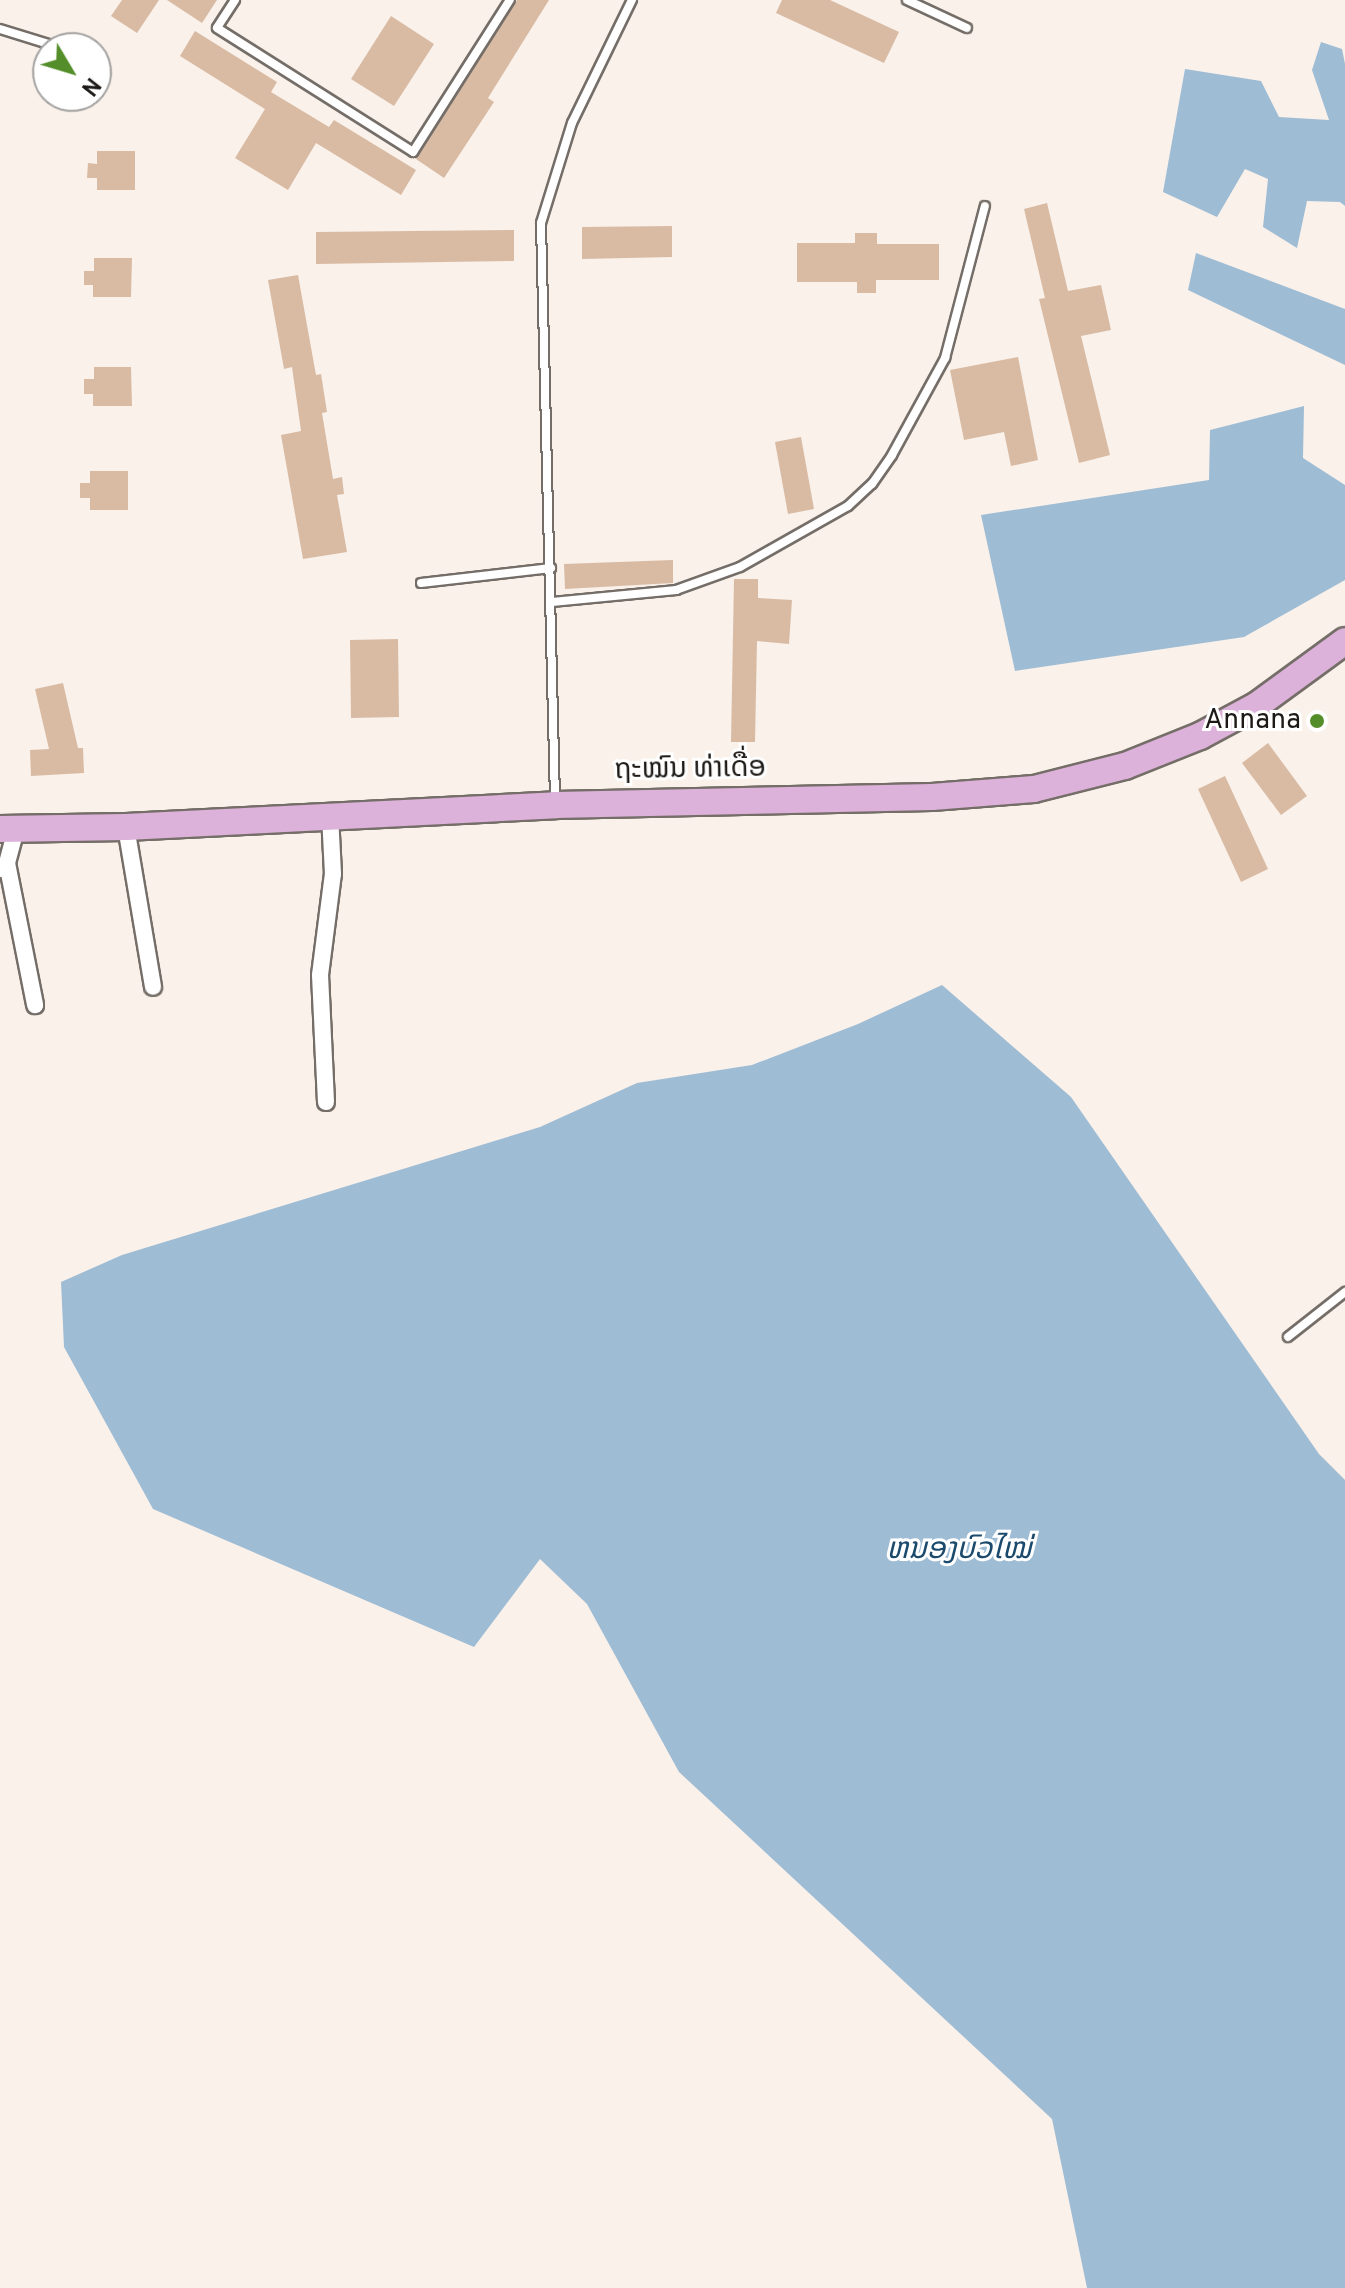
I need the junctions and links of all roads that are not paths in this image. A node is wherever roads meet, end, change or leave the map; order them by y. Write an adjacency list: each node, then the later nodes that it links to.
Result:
1 (235, 0): 2 (lane)
2 (510, 0)
3 (632, 0): 9 (lane)
4 (907, 0): 5 (lane)
5 (967, 28)
6 (0, 29): 7 (lane)
7 (32, 39)
8 (985, 206): 11 (lane)
9 (551, 568): 10 (lane); 11 (lane)
10 (421, 583)
11 (552, 602): 13 (lane)
12 (1341, 652): 13 (main road, ຖະໝົນ ທ່າເດື່ອ)
13 (555, 805): 14 (main road, ຖະໝົນ ທ່າເດື່ອ)
14 (330, 814): 15 (main road, ຖະໝົນ ທ່າເດື່ອ); 20 (street)
15 (126, 827): 16 (main road, ຖະໝົນ ທ່າເດື່ອ); 18 (street)
16 (8, 829): 17 (street)
17 (3, 867): 19 (street)
18 (153, 987)
19 (35, 1005)
20 (326, 1102)
21 (1345, 1292): 22 (lane)
22 (1288, 1337)

